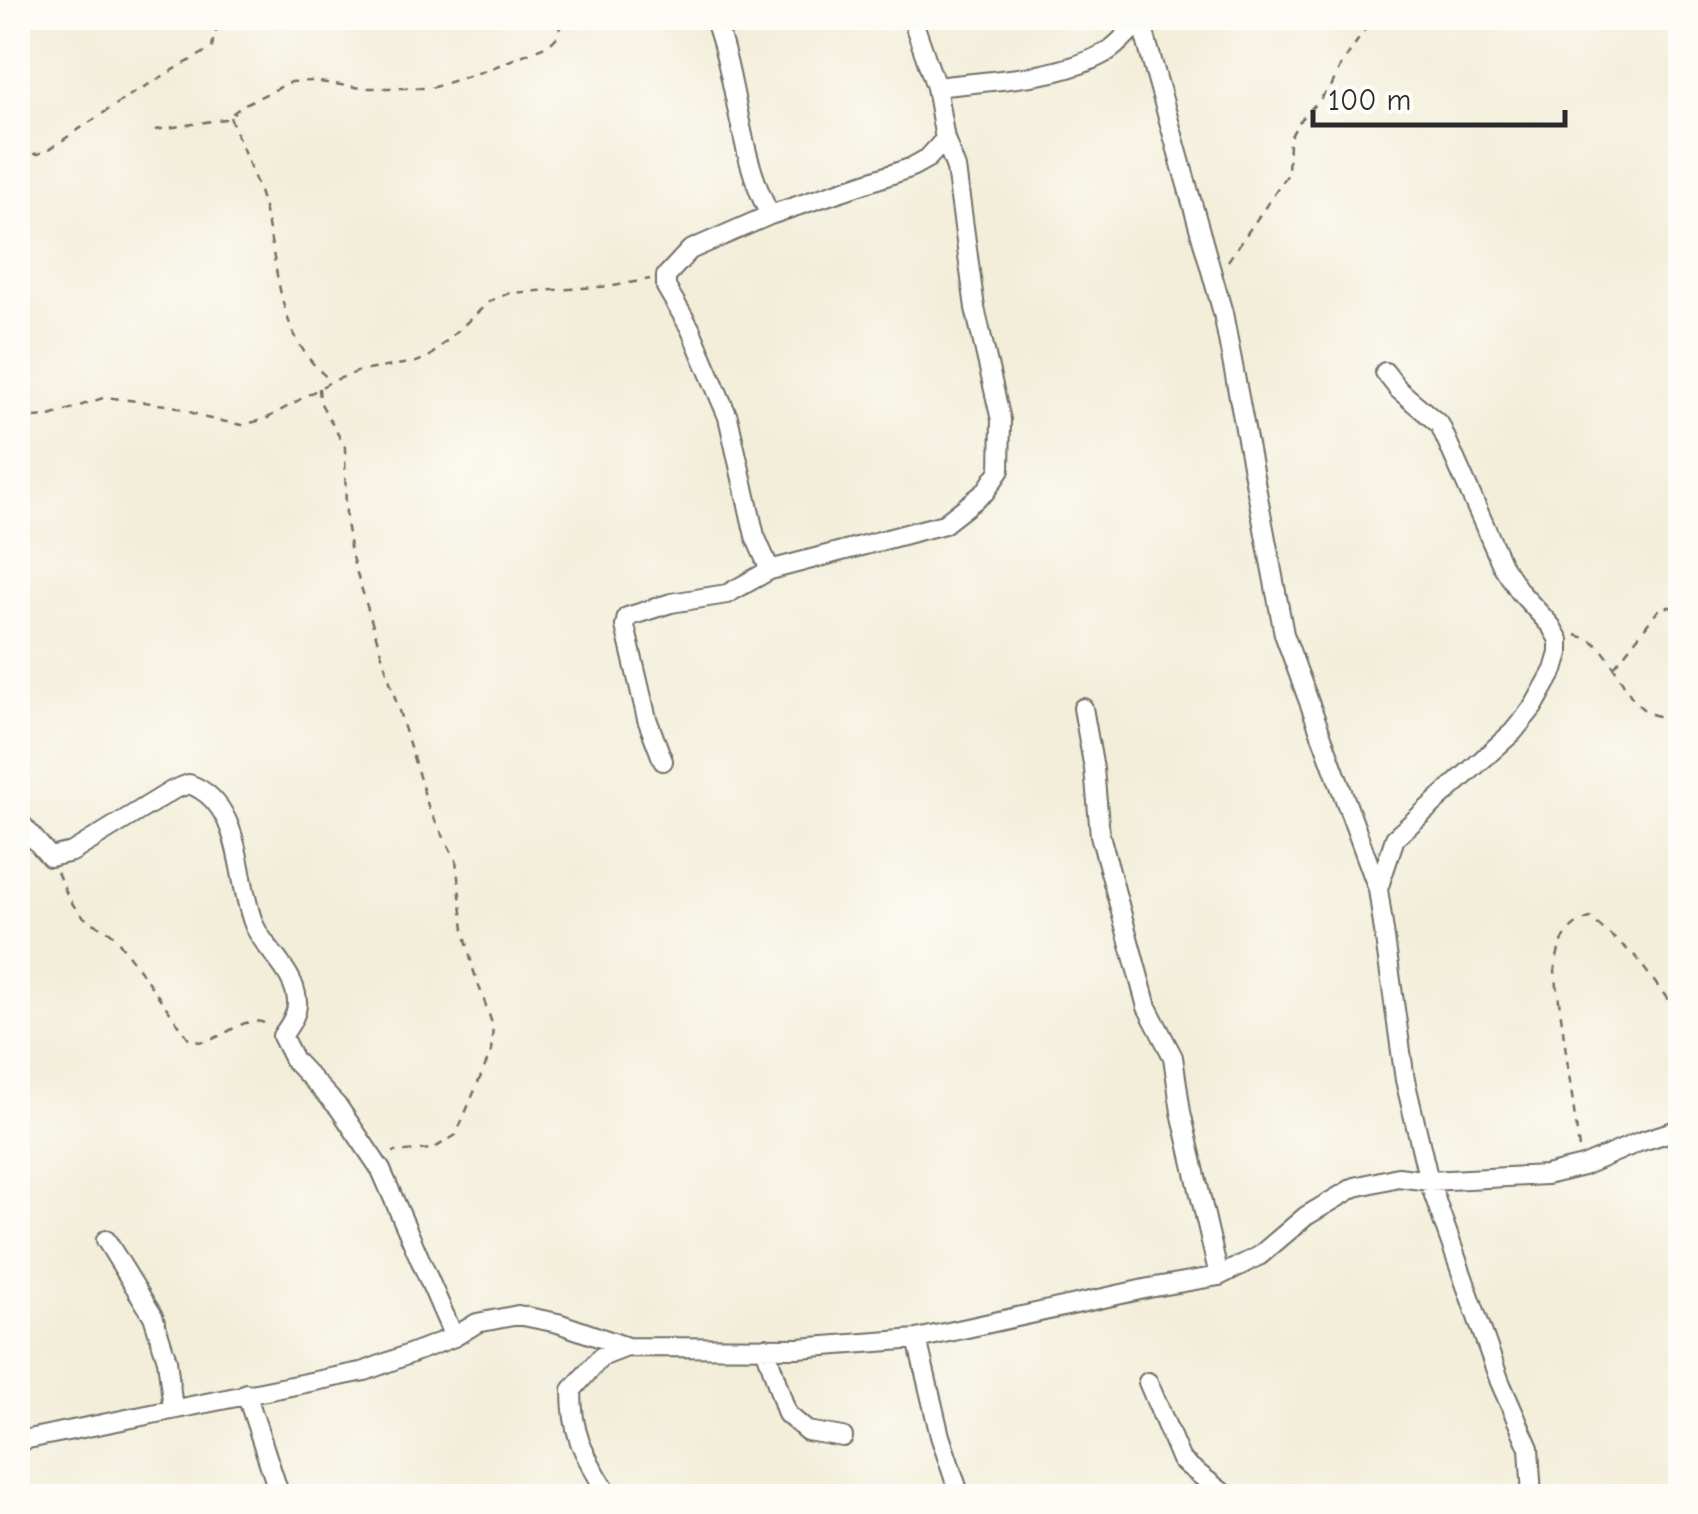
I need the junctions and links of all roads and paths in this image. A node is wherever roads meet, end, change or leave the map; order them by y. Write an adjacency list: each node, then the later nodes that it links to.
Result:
1 (255, 18): 11 (path)
2 (562, 18): 8 (path)
3 (714, 18): 12 (street)
4 (912, 18): 7 (street)
5 (1368, 18): 13 (path)
6 (1140, 19): 7 (street); 28 (street)
7 (936, 87): 10 (street)
8 (230, 116): 9 (path); 16 (path)
9 (154, 130)
10 (945, 139): 12 (street); 19 (street)
11 (18, 153)
12 (770, 214): 14 (street)
13 (1227, 263)
14 (666, 276): 16 (path); 19 (street)
15 (1385, 372): 21 (street)
16 (332, 381): 17 (path)
17 (319, 388): 18 (path); 32 (path)
18 (18, 418)
19 (770, 570): 25 (street)
20 (1680, 606): 22 (path)
21 (1551, 626): 22 (path); 28 (street)
22 (1614, 668): 24 (path)
23 (1083, 708): 36 (street)
24 (1680, 714)
25 (663, 761)
26 (18, 820): 27 (street)
27 (50, 857): 30 (path); 30 (street)
28 (1378, 890): 34 (street)
29 (1680, 1008): 33 (path)
30 (282, 1036): 32 (street)
31 (1680, 1128): 33 (street)
32 (371, 1154): 37 (street)
33 (1583, 1166): 34 (street)
34 (1429, 1180): 36 (street); 50 (street)
35 (106, 1240): 43 (street)
36 (1219, 1276): 38 (street)
37 (454, 1337): 39 (street); 42 (street)
38 (916, 1339): 40 (street); 48 (street)
39 (628, 1347): 40 (street); 46 (street)
40 (764, 1347): 44 (street)
41 (1148, 1382): 49 (street)
42 (246, 1393): 43 (street); 47 (street)
43 (173, 1408): 45 (street)
44 (843, 1438)
45 (18, 1440)
46 (606, 1494)
47 (280, 1496)
48 (960, 1496)
49 (1227, 1496)
50 (1532, 1496)

